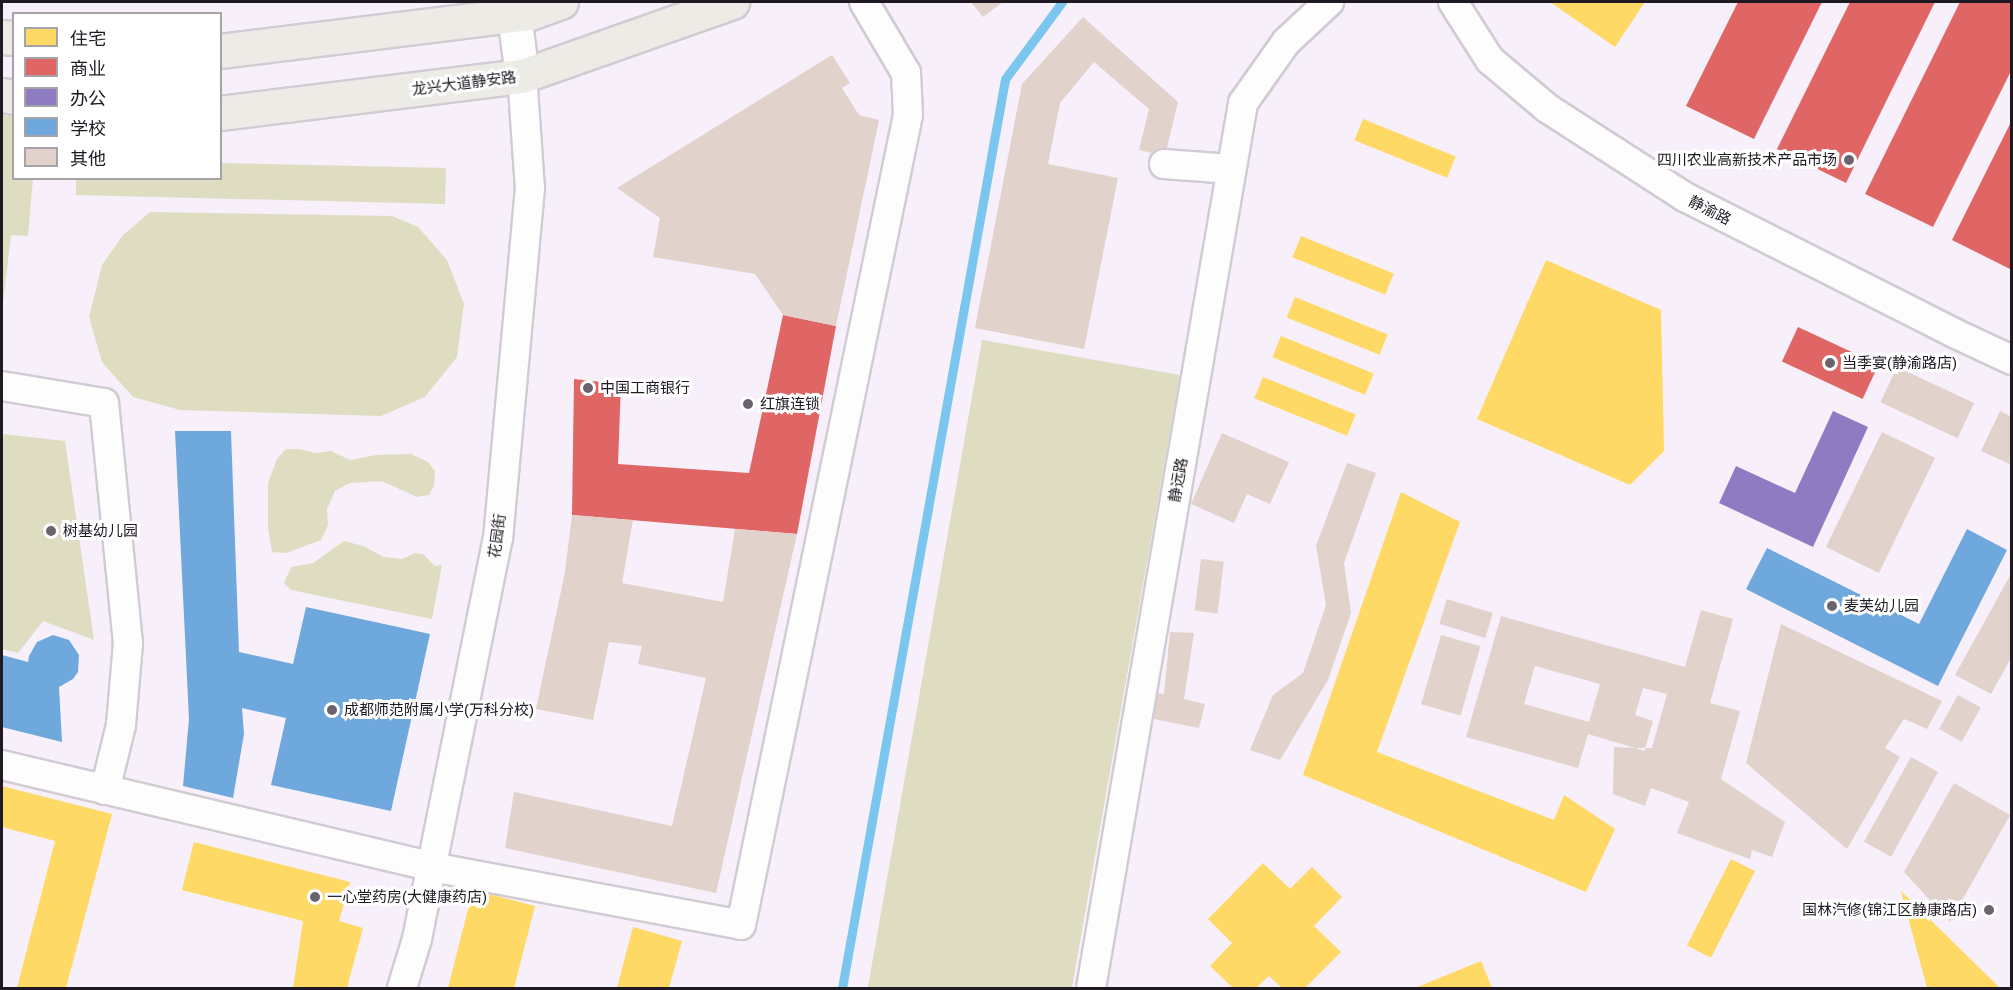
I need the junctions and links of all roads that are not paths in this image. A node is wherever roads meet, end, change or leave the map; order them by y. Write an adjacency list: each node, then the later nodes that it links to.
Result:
1 (561, 2): 6 (main road)
2 (732, 2): 8 (main road, 龙兴大道静安路)
3 (864, 2): 16 (street)
4 (1329, 2): 11 (street, 静远路)
5 (1453, 2): 12 (street, 静渝路)
6 (514, 15): 7 (main road); 8 (street)
7 (222, 51)
8 (522, 76): 9 (main road, 龙兴大道静安路); 16 (street, 花园街)
9 (222, 113)
10 (1164, 164): 11 (street)
11 (1232, 169): 18 (street, 静远路)
12 (2012, 360)
13 (2, 386): 15 (street)
14 (2, 765): 15 (street)
15 (105, 790): 16 (street)
16 (432, 867): 17 (street, 花园街)
17 (402, 988)
18 (1091, 988)

